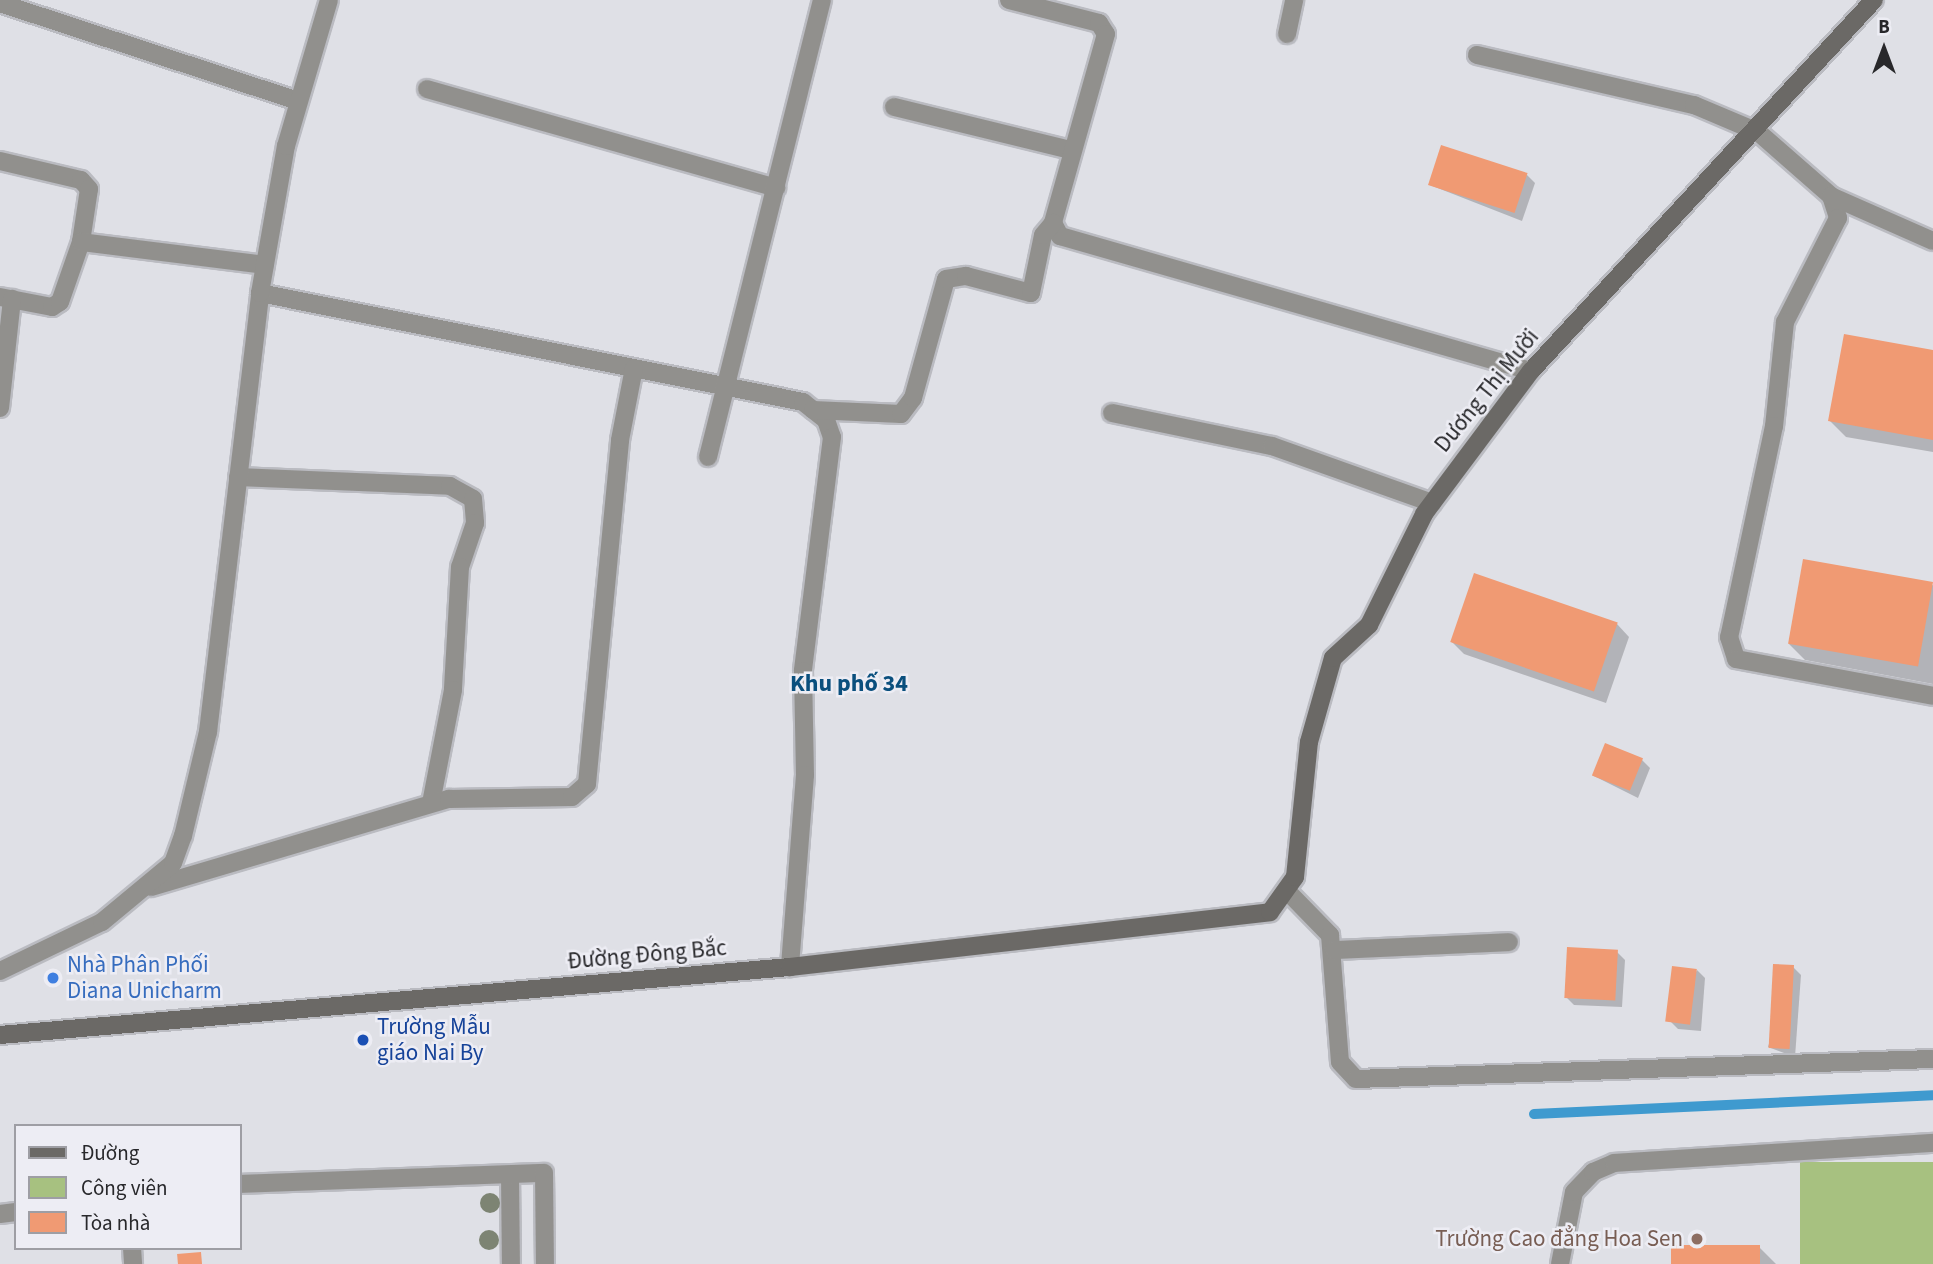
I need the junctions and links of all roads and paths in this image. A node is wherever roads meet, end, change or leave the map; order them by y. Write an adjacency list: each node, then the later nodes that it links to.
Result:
1 (329, 0): 10 (street)
2 (822, 0): 15 (street)
3 (1009, 0): 13 (street)
4 (1294, 0): 7 (street)
5 (1874, 0): 12 (street, Dương Thị Mười)
6 (0, 4): 10 (street)
7 (1287, 34)
8 (1477, 54): 12 (street)
9 (427, 89): 15 (street)
10 (299, 101): 20 (street)
11 (894, 107): 13 (street)
12 (1758, 132): 16 (street); 24 (street, Dương Thị Mười)
13 (1070, 150): 17 (street)
14 (0, 161): 19 (street)
15 (776, 188): 25 (street)
16 (1831, 197): 18 (street); 32 (street)
17 (1053, 223): 24 (street); 27 (street)
18 (1933, 241)
19 (82, 242): 20 (street); 22 (street)
20 (265, 265): 21 (street)
21 (260, 292): 23 (street); 30 (street)
22 (6, 298): 26 (street)
23 (634, 368): 25 (street); 33 (street)
24 (1531, 371): 31 (street, Dương Thị Mười)
25 (728, 387): 27 (street); 29 (street)
26 (0, 408)
27 (813, 410): 38 (street)
28 (1112, 413): 31 (street)
29 (708, 457)
30 (239, 477): 33 (street); 34 (street)
31 (1432, 503): 35 (street, Dương Thị Mười)
32 (1933, 696)
33 (432, 803): 34 (street)
34 (141, 890): 39 (street)
35 (1289, 892): 37 (street); 38 (street, Đường Đông Bắc)
36 (1509, 942): 37 (street)
37 (1334, 950): 41 (street)
38 (790, 967): 40 (street, Đường Đông Bắc)
39 (0, 971)
40 (0, 1035)
41 (1933, 1059)
42 (1933, 1143): 47 (street)
43 (510, 1175): 44 (street); 45 (street); 46 (street)
44 (242, 1184)
45 (511, 1264)
46 (545, 1264)
47 (1560, 1264)

